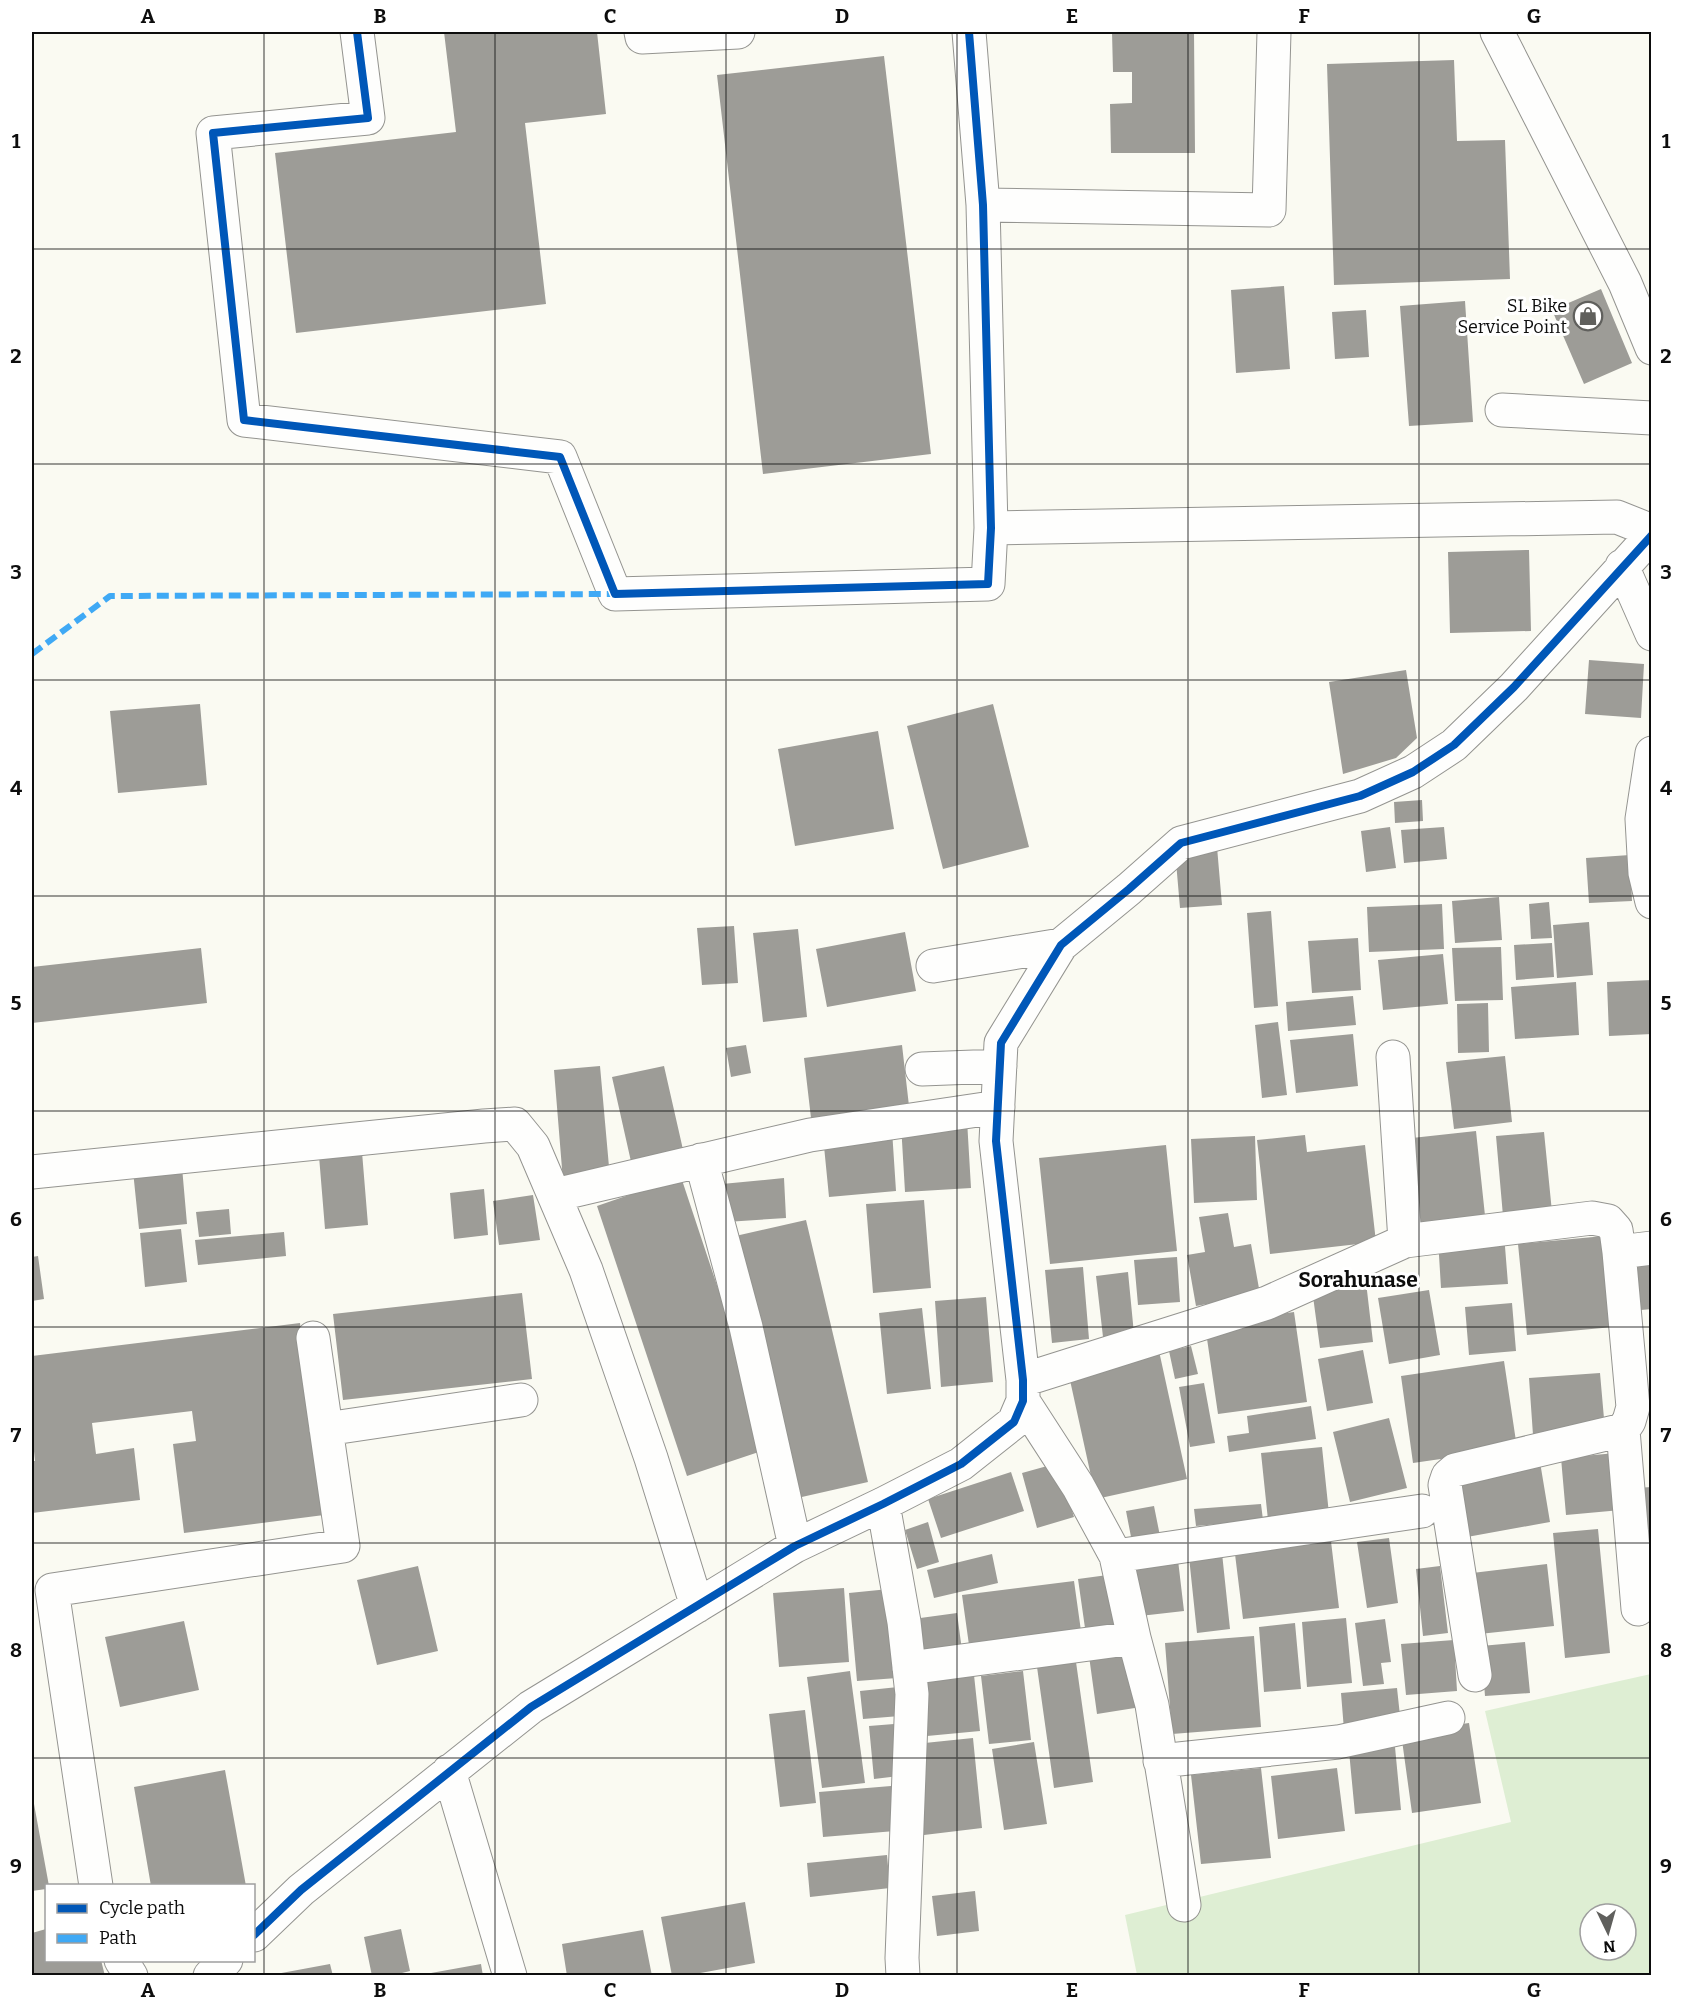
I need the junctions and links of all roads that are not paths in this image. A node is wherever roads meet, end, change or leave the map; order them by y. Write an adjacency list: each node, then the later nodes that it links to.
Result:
1 (357, 32): 11 (street)
2 (641, 32): 3 (street)
3 (738, 32)
4 (969, 32): 7 (street)
5 (1274, 32): 7 (street)
6 (1497, 32): 8 (street)
7 (983, 205): 11 (street)
8 (1652, 348)
9 (1502, 410): 10 (street)
10 (1652, 418)
11 (991, 528): 12 (street)
12 (1652, 533): 13 (street)
13 (1622, 566): 14 (street); 17 (street)
14 (1652, 634)
15 (1652, 753): 16 (street)
16 (1652, 902)
17 (1061, 945): 18 (street); 20 (street)
18 (933, 966)
19 (1393, 1057): 26 (street)
20 (1000, 1066): 21 (street); 22 (street)
21 (922, 1069)
22 (998, 1107): 23 (street); 30 (street)
23 (701, 1160): 25 (street); 36 (street)
24 (32, 1172): 25 (street)
25 (555, 1195): 39 (street)
26 (1405, 1241): 28 (street); 30 (street)
27 (1652, 1248): 28 (street)
28 (1618, 1252): 33 (street)
29 (312, 1338): 32 (street)
30 (1023, 1390): 34 (street); 37 (street)
31 (521, 1400): 32 (street)
32 (326, 1429): 38 (street)
33 (1623, 1430): 40 (street); 43 (street)
34 (883, 1504): 36 (street); 42 (street)
35 (1422, 1511): 37 (street)
36 (795, 1546): 39 (street)
37 (1116, 1556): 41 (street)
38 (42, 1591): 47 (street)
39 (697, 1606): 46 (street)
40 (1638, 1609)
41 (1134, 1638): 42 (street); 45 (street)
42 (909, 1668): 55 (street)
43 (1475, 1675)
44 (1448, 1718): 45 (street)
45 (1160, 1761): 48 (street)
46 (449, 1771): 49 (street); 54 (street)
47 (96, 1884)
48 (1184, 1905)
49 (255, 1934)
50 (122, 1962): 52 (street)
51 (224, 1962): 53 (street)
52 (131, 1976)
53 (210, 1976)
54 (510, 1976)
55 (903, 1976)

